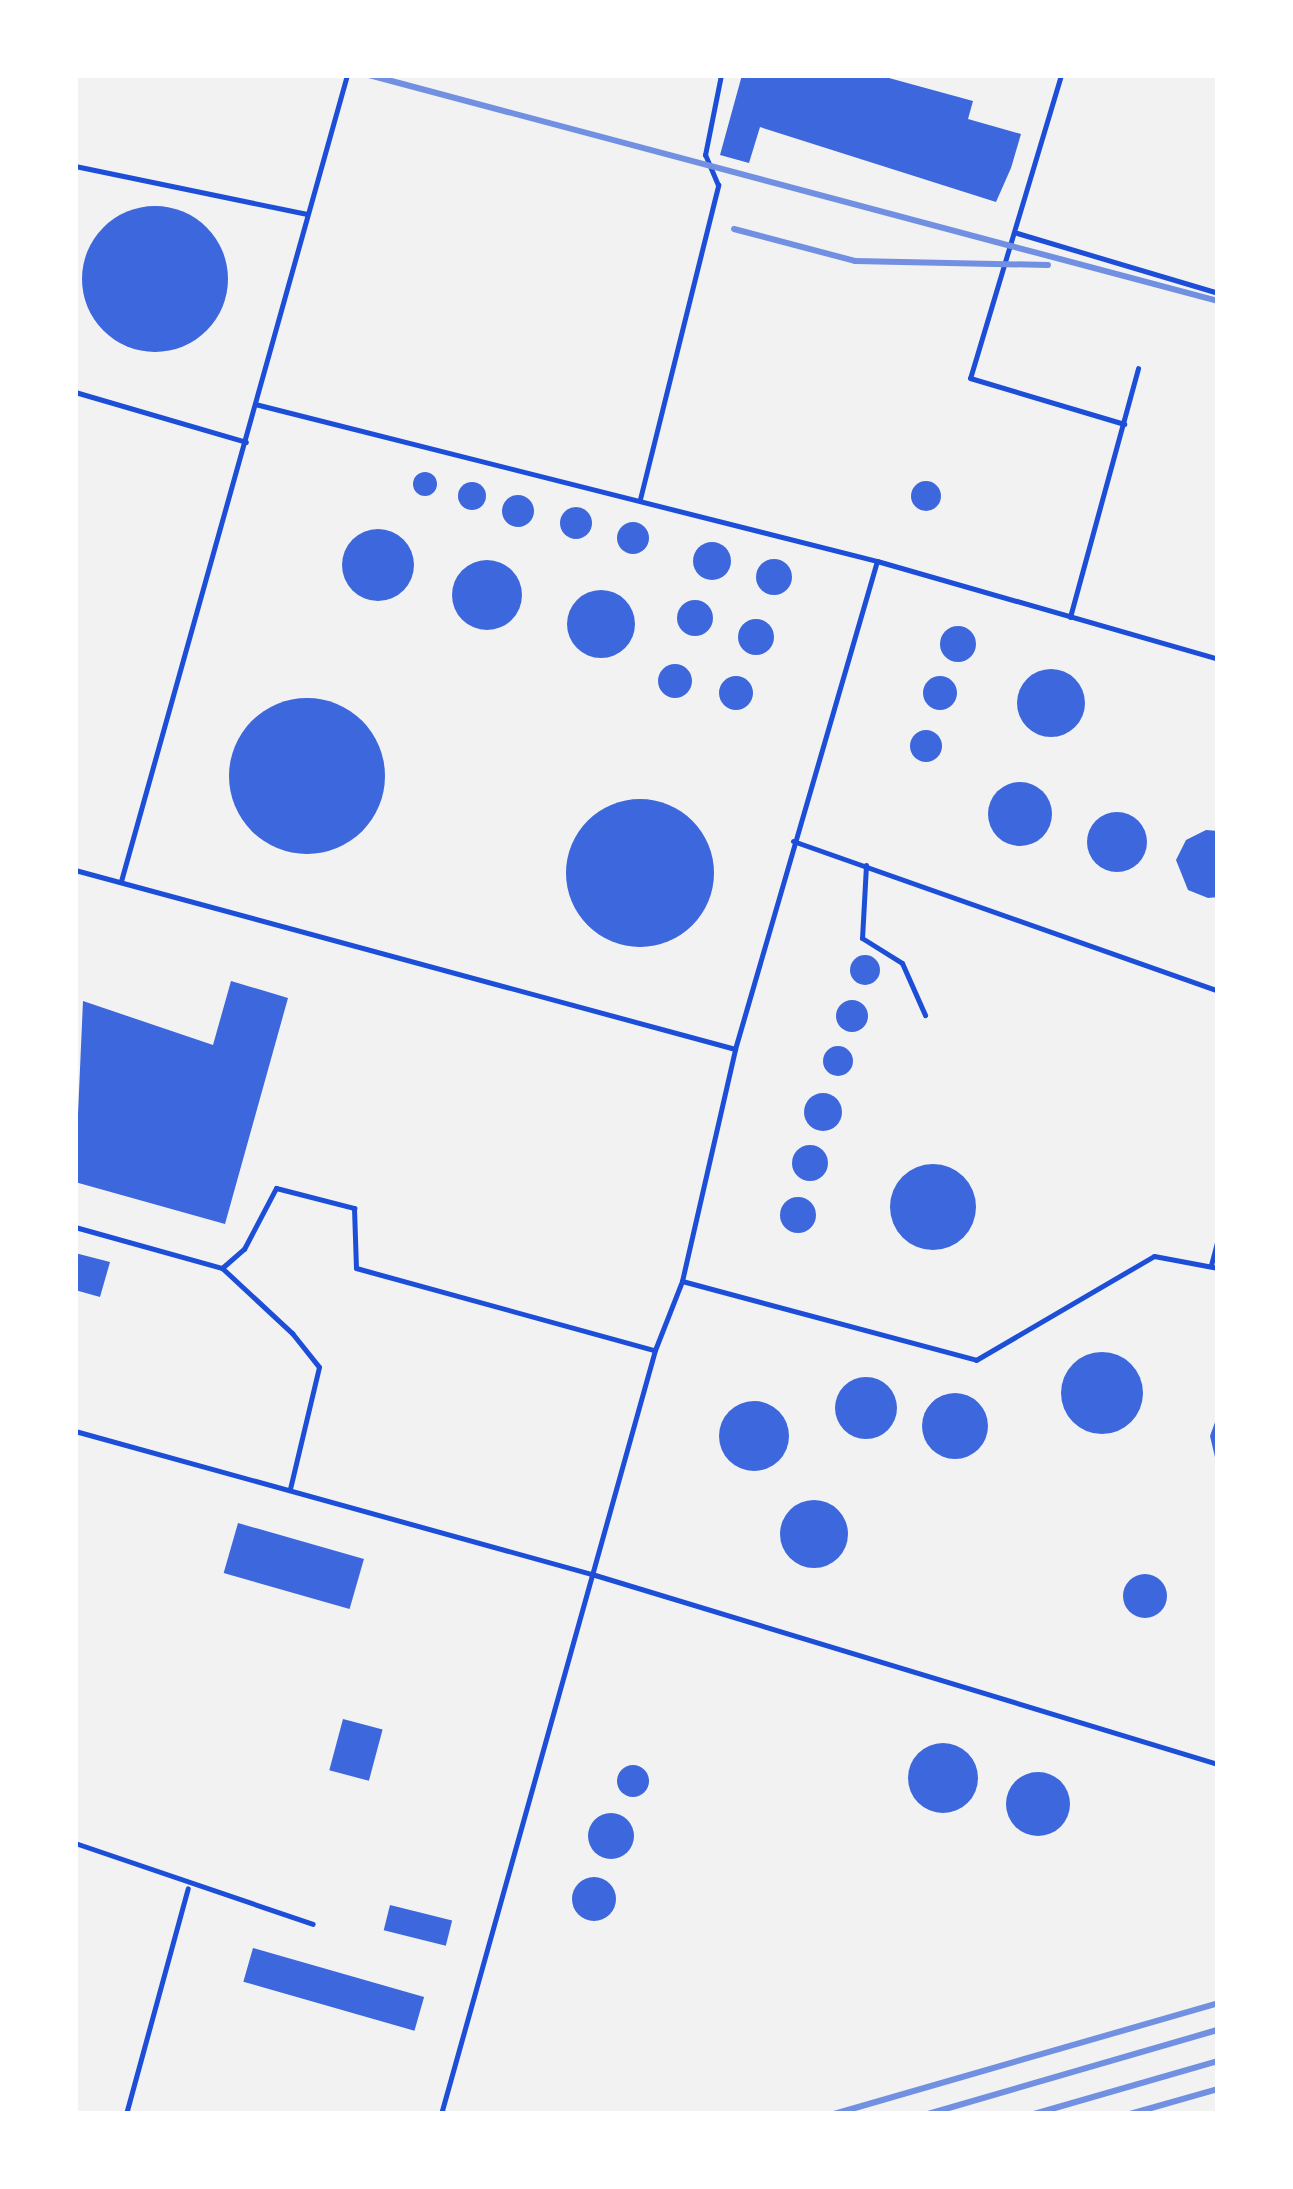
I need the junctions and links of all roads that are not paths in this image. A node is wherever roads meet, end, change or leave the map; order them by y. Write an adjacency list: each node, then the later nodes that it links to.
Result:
1 (347, 75): 5 (lane)
2 (720, 75): 13 (lane)
3 (1060, 75): 6 (lane)
4 (75, 166): 5 (lane)
5 (307, 214): 10 (lane)
6 (1017, 233): 7 (lane); 11 (lane)
7 (1218, 293)
8 (1138, 368): 11 (lane)
9 (75, 392): 12 (lane)
10 (255, 404): 12 (lane); 13 (lane)
11 (1124, 424): 15 (lane)
12 (246, 442): 20 (lane)
13 (640, 499): 14 (lane)
14 (876, 561): 15 (lane); 17 (lane)
15 (1070, 618): 16 (lane)
16 (1218, 659)
17 (792, 841): 18 (lane); 23 (lane)
18 (866, 865): 21 (lane); 22 (lane)
19 (75, 872): 20 (lane)
20 (122, 881): 23 (lane)
21 (1218, 991)
22 (925, 1015)
23 (735, 1048): 28 (lane)
24 (75, 1227): 27 (lane)
25 (1218, 1238): 26 (lane)
26 (1214, 1266): 28 (lane)
27 (222, 1268): 29 (lane); 31 (lane)
28 (682, 1281): 29 (lane)
29 (655, 1350): 32 (lane)
30 (75, 1432): 31 (lane)
31 (290, 1491): 32 (lane)
32 (594, 1575): 33 (lane); 38 (lane)
33 (1218, 1764)
34 (75, 1843): 35 (lane)
35 (188, 1888): 36 (lane); 37 (lane)
36 (313, 1924)
37 (126, 2114)
38 (441, 2114)

